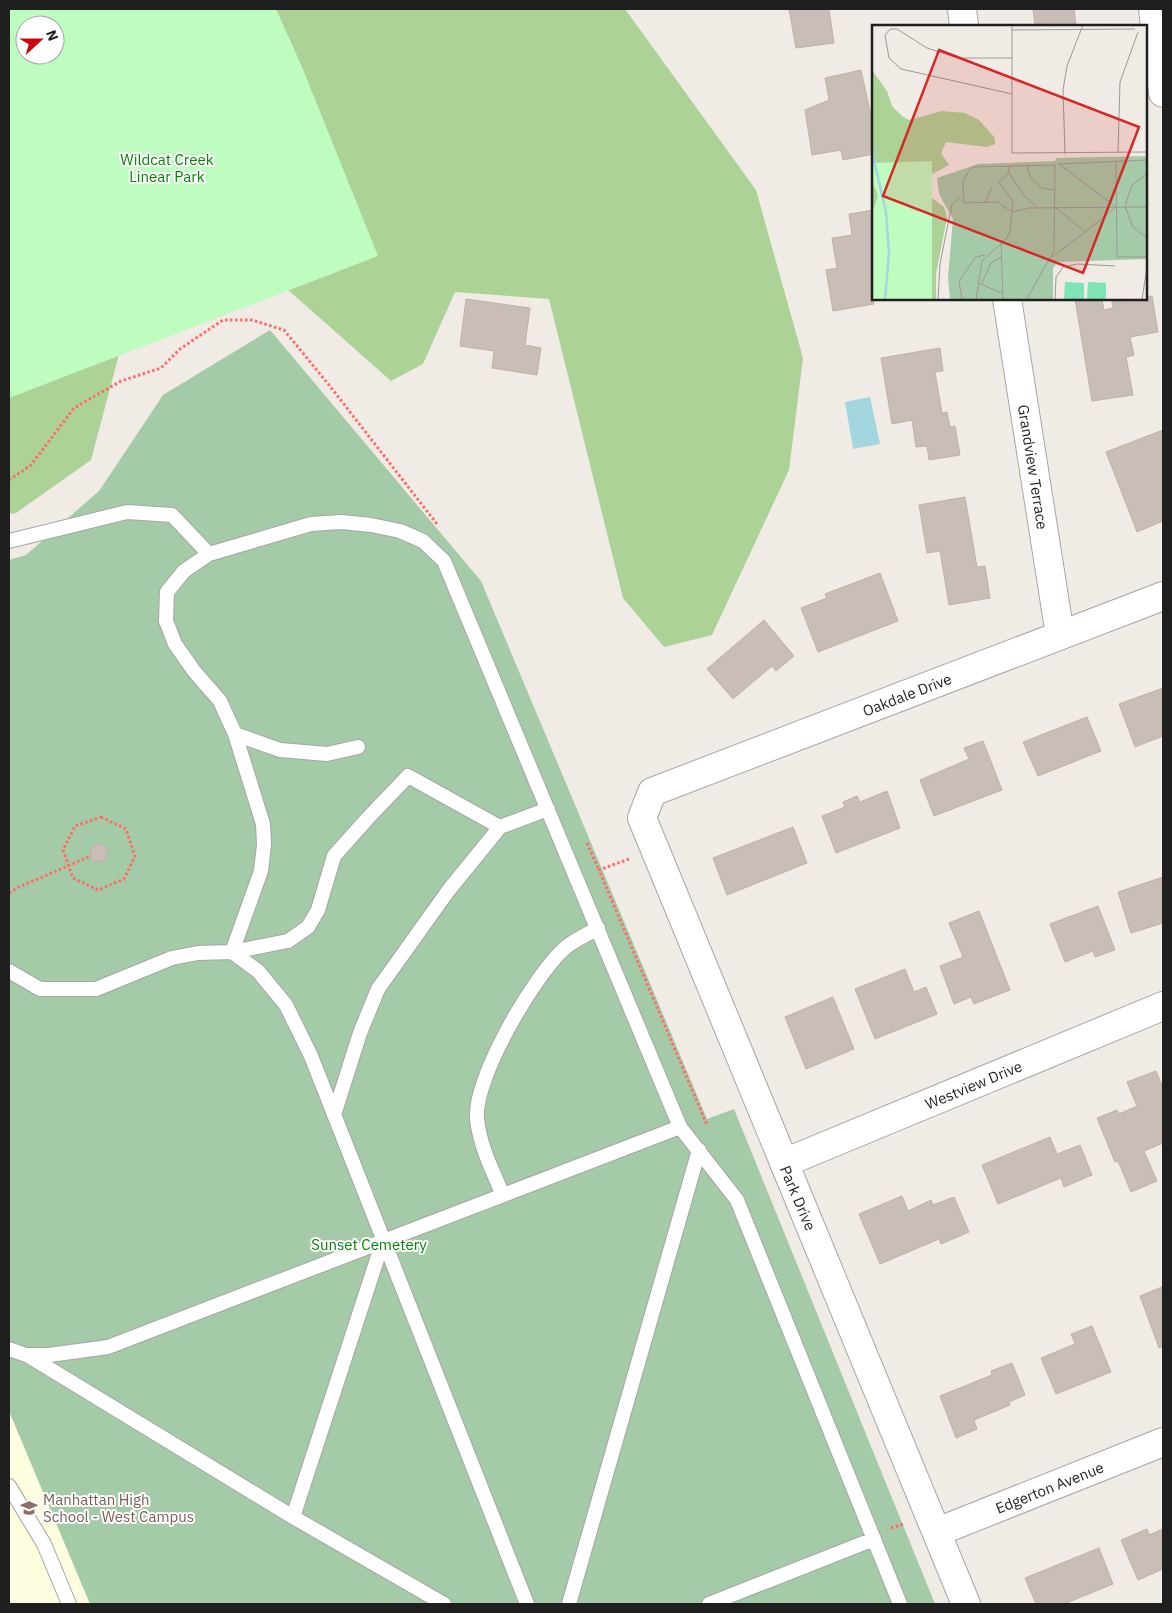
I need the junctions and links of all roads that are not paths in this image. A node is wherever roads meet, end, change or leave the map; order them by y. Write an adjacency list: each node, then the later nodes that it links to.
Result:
1 (962, 9): 3 (street)
2 (1153, 9): 4 (street)
3 (964, 25)
4 (1163, 93)
5 (1007, 300): 9 (street, Grandview Terrace)
6 (9, 541): 7 (lane)
7 (208, 554): 10 (lane); 13 (lane)
8 (1163, 596): 9 (street, Oakdale Drive)
9 (1060, 635): 12 (street, Oakdale Drive)
10 (235, 734): 11 (lane); 16 (lane)
11 (358, 746)
12 (652, 792): 22 (street, Park Drive)
13 (548, 809): 14 (lane); 15 (lane)
14 (500, 827): 16 (lane); 19 (lane)
15 (598, 928): 20 (lane); 23 (lane)
16 (232, 952): 17 (lane); 19 (lane)
17 (9, 971)
18 (1163, 1006): 22 (street, Westview Drive)
19 (334, 1115): 24 (lane)
20 (680, 1127): 21 (lane); 23 (lane)
21 (699, 1150): 31 (lane); 35 (lane)
22 (784, 1163): 30 (street, Park Drive)
23 (503, 1195): 24 (lane)
24 (383, 1240): 26 (lane); 29 (lane); 34 (lane)
25 (9, 1349): 26 (lane)
26 (26, 1355): 29 (lane)
27 (1163, 1442): 30 (street, Edgerton Avenue)
28 (9, 1486): 32 (lane)
29 (293, 1517): 33 (lane)
30 (937, 1532): 38 (street, Park Drive)
31 (874, 1539): 36 (lane); 37 (lane)
32 (69, 1604)
33 (444, 1604)
34 (526, 1604)
35 (569, 1604)
36 (709, 1604)
37 (900, 1604)
38 (966, 1604)

